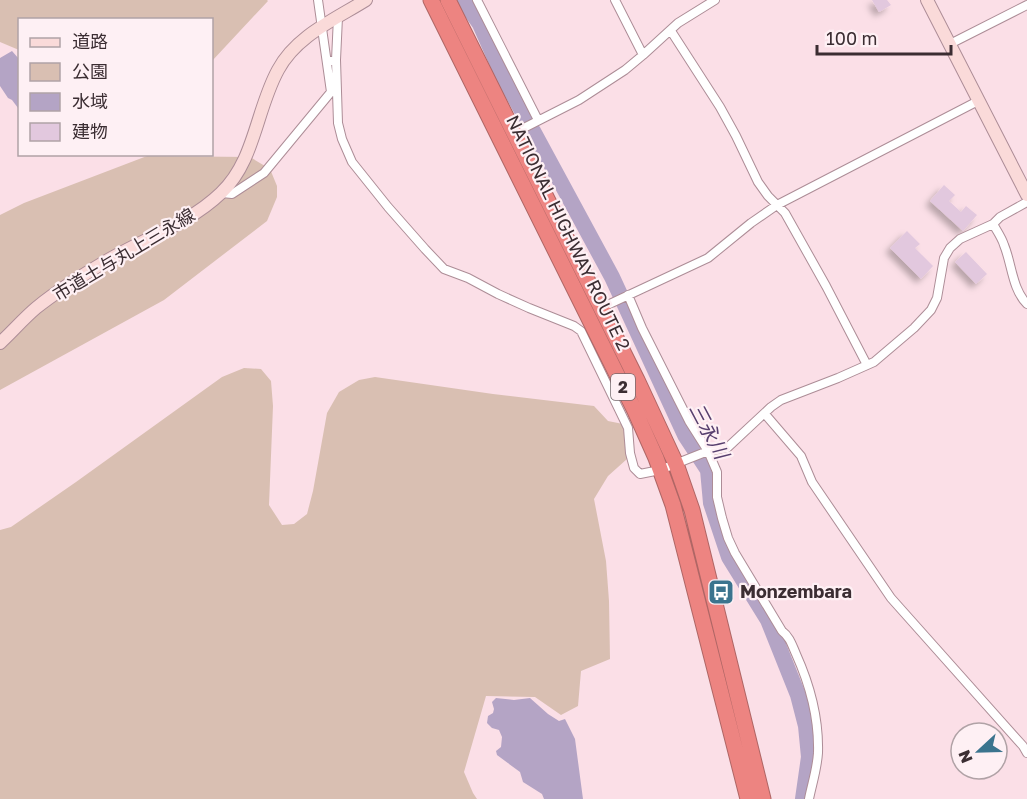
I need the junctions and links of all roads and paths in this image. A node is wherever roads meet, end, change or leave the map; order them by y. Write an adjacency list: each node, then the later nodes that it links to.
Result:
1 (318, 0): 11 (street)
2 (366, 0): 10 (street, 市道土与丸上三永線)
3 (431, 0): 32 (highway, NATIONAL HIGHWAY ROUTE 2 / 2)
4 (448, 0): 18 (highway, NATIONAL HIGHWAY ROUTE 2 / 2)
5 (477, 0): 17 (street)
6 (615, 0): 14 (street)
7 (715, 0): 12 (street)
8 (927, 0): 13 (street)
9 (1027, 5): 13 (street)
10 (338, 17): 11 (street, 市道土与丸上三永線); 15 (street)
11 (322, 26): 15 (street); 19 (street, 市道土与丸上三永線)
12 (671, 31): 14 (street); 22 (street)
13 (950, 44): 16 (street)
14 (643, 56): 17 (street)
15 (331, 61): 19 (street); 32 (street)
16 (978, 101): 20 (street); 22 (street)
17 (538, 120): 18 (street)
18 (514, 133): 26 (highway, NATIONAL HIGHWAY ROUTE 2 / 2)
19 (222, 193): 27 (street, 市道土与丸上三永線)
20 (1027, 195)
21 (1027, 202): 23 (street)
22 (777, 205): 24 (street); 28 (street)
23 (993, 224): 25 (street); 28 (street)
24 (626, 296): 26 (street); 30 (street)
25 (1027, 304)
26 (606, 306): 31 (highway, NATIONAL HIGHWAY ROUTE 2 / 2)
27 (0, 343)
28 (867, 365): 29 (street)
29 (765, 414): 30 (street); 33 (street)
30 (706, 452): 31 (street); 36 (street)
31 (681, 462): 32 (street); 35 (highway, NATIONAL HIGHWAY ROUTE 2 / 2)
32 (660, 470): 34 (highway, NATIONAL HIGHWAY ROUTE 2 / 2)
33 (1027, 753)
34 (748, 799)
35 (763, 799)
36 (808, 799)

